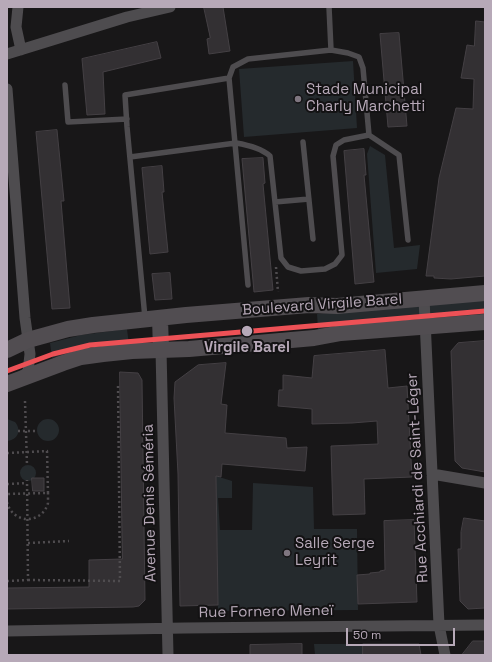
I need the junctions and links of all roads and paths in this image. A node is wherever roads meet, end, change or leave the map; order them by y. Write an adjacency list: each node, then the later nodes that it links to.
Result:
1 (18, 7): 4 (street)
2 (170, 7): 4 (street)
3 (329, 7): 5 (lane)
4 (22, 50): 6 (street)
5 (331, 50): 7 (lane); 11 (lane)
6 (7, 54)
7 (229, 78): 10 (lane); 13 (lane)
8 (65, 85): 10 (lane)
9 (7, 89): 25 (street)
10 (127, 119): 14 (lane)
11 (369, 135): 16 (lane); 18 (lane)
12 (303, 142): 15 (lane)
13 (236, 143): 14 (lane); 16 (lane); 19 (lane)
14 (130, 157): 22 (lane)
15 (309, 199): 16 (lane); 17 (lane)
16 (275, 202)
17 (313, 239)
18 (408, 240)
19 (248, 285)
20 (485, 293): 21 (main road, Boulevard Virgile Barel)
21 (424, 298): 22 (main road, Boulevard Virgile Barel); 24 (street, Rue Acchiardi de Saint-Léger)
22 (152, 319): 25 (main road, Boulevard Virgile Barel); 26 (main road)
23 (485, 322): 24 (main road, Boulevard Virgile Barel)
24 (426, 327): 26 (main road, Boulevard Virgile Barel); 36 (street, Rue Acchiardi de Saint-Léger)
25 (18, 346): 27 (street)
26 (161, 350): 27 (main road, Boulevard Virgile Barel); 50 (street, Avenue Denis Séméria)
27 (12, 382)
28 (118, 384): 46 (path)
29 (25, 401): 32 (path)
30 (37, 430): 32 (path)
31 (18, 431): 32 (path)
32 (26, 431): 33 (path)
33 (27, 452): 34 (path); 35 (path); 40 (path)
34 (7, 453)
35 (27, 465)
36 (432, 474): 37 (street); 48 (street, Rue Acchiardi de Saint-Léger)
37 (485, 483)
38 (7, 484): 39 (path)
39 (26, 493): 40 (path); 41 (path); 43 (path)
40 (48, 493): 43 (path)
41 (7, 494)
42 (7, 502): 43 (path)
43 (27, 519): 45 (path)
44 (69, 541): 45 (path)
45 (28, 543): 46 (path)
46 (28, 580): 47 (path)
47 (7, 581)
48 (439, 625): 49 (street, Rue Fornero Meneï); 50 (street, Rue Fornero Meneï); 53 (street, Rue Acchiardi de Saint-Léger)
49 (485, 625)
50 (168, 628): 51 (street, Rue Fornero Meneï); 52 (street, Avenue Denis Séméria)
51 (7, 631)
52 (168, 655)
53 (445, 655)

